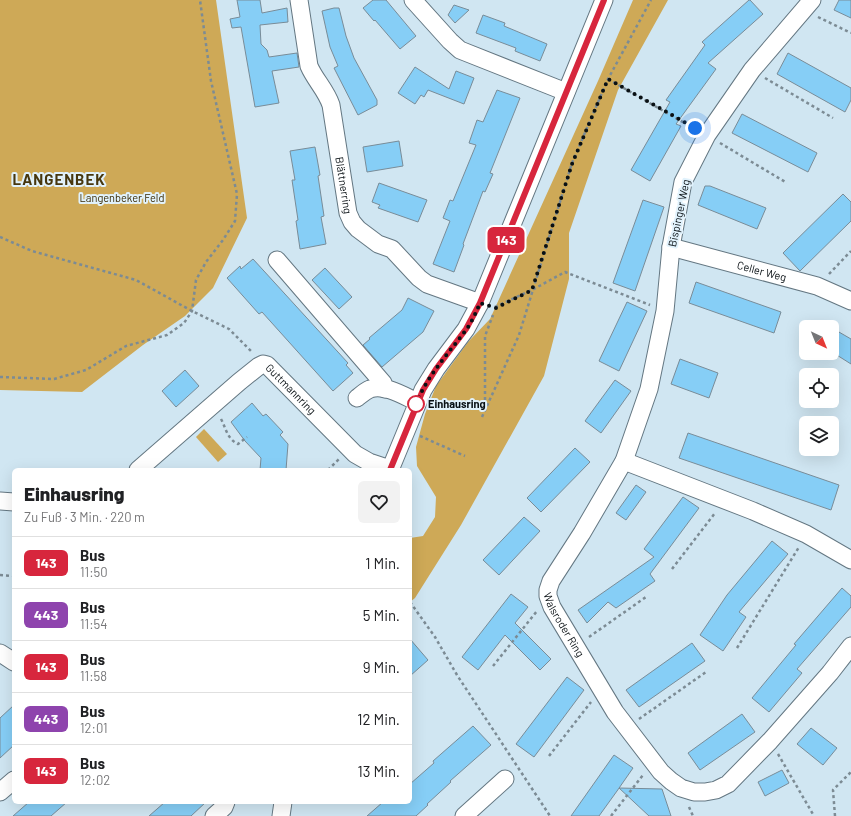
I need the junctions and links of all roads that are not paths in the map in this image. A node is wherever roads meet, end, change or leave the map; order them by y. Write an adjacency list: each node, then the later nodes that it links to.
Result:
1 (299, 0): 9 (street, Blättnerring)
2 (413, 0): 5 (street)
3 (602, 1): 5 (street)
4 (808, 5): 6 (street, Bispinger Weg)
5 (566, 92): 9 (street)
6 (671, 247): 8 (street, Celler Weg); 13 (street, Bispinger Weg)
7 (277, 260): 10 (street)
8 (851, 301)
9 (480, 303): 12 (street)
10 (385, 389): 11 (street); 12 (street)
11 (357, 398)
12 (417, 402): 16 (street)
13 (624, 461): 19 (street); 20 (street, Walsroder Ring)
14 (140, 468): 15 (street, Guttmannring)
15 (385, 468)
16 (391, 468)
17 (0, 501): 18 (street)
18 (12, 502)
19 (851, 560)
20 (851, 646)
21 (0, 653): 22 (street)
22 (12, 661)
23 (505, 779): 28 (street)
24 (12, 782): 25 (street)
25 (0, 792)
26 (225, 804): 27 (street)
27 (214, 816)
28 (464, 816)

